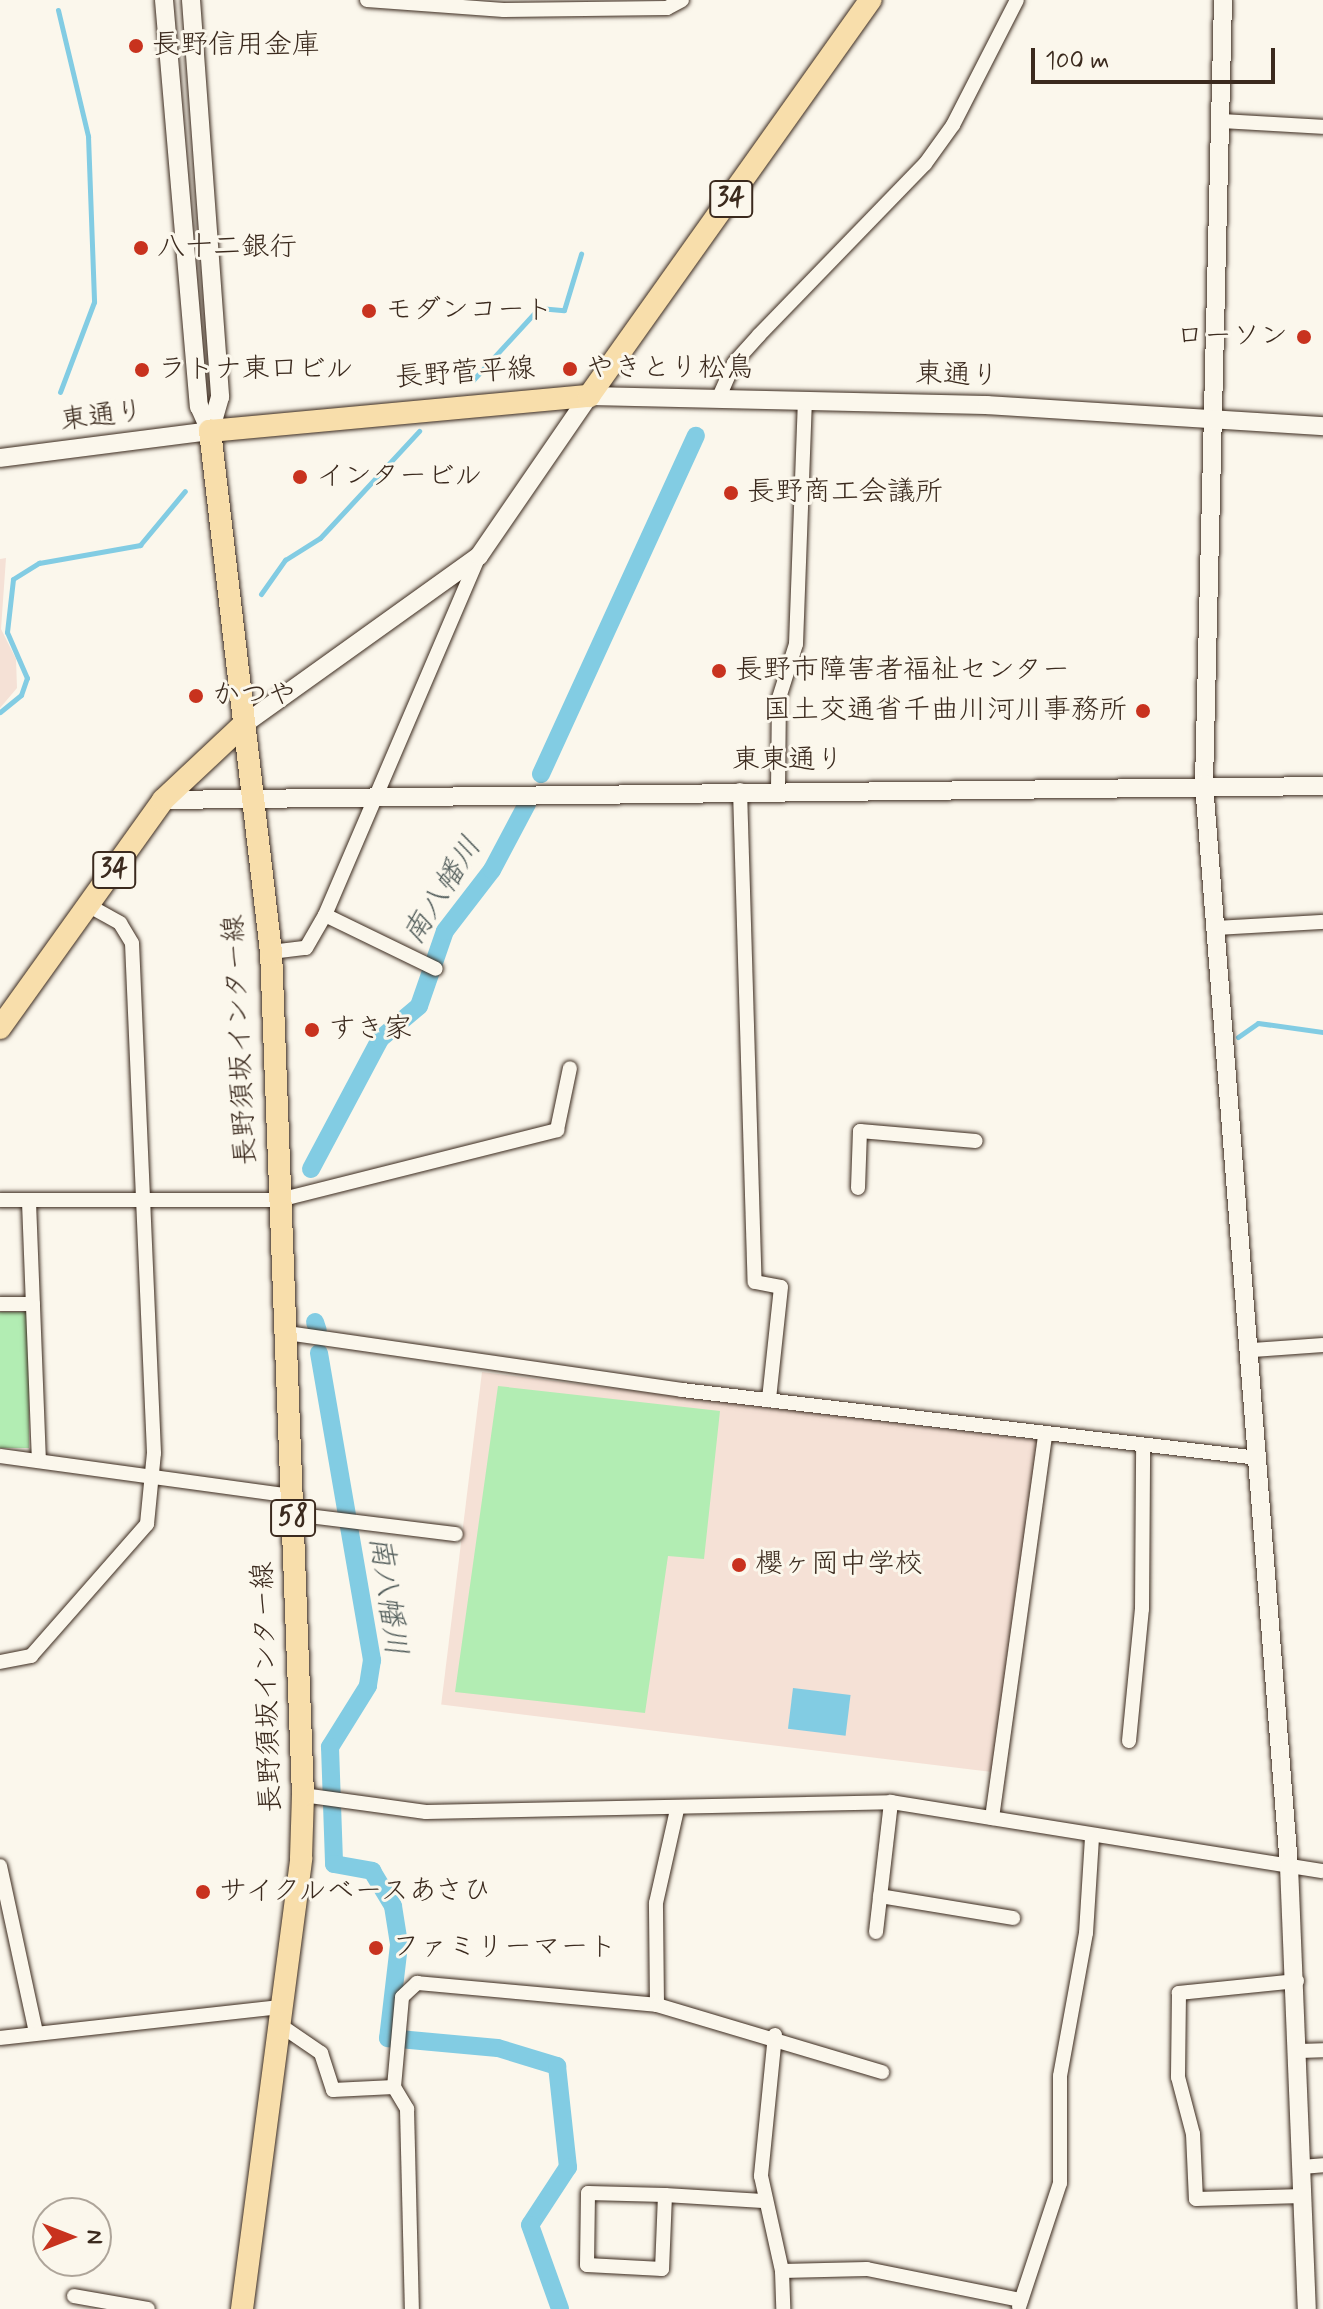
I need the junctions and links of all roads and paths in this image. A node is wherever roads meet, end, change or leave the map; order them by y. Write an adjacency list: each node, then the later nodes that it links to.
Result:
1 (164, 0): 16 (street)
2 (191, 0): 16 (street)
3 (367, 0): 8 (street)
4 (682, 0): 8 (street)
5 (870, 0): 11 (main road, 34)
6 (1017, 0): 12 (street)
7 (1223, 0): 9 (street)
8 (384, 1)
9 (1220, 121): 10 (street); 14 (street)
10 (1323, 127)
11 (589, 396): 12 (street, 東通り); 16 (main road, 長野菅平線); 18 (street)
12 (719, 397): 13 (street, 東通り)
13 (805, 399): 14 (street, 東通り); 23 (street)
14 (1210, 420): 15 (street, 東通り); 20 (street)
15 (1323, 426)
16 (210, 431): 17 (street, 東通り); 19 (main road)
17 (0, 458)
18 (479, 556): 19 (street); 24 (street)
19 (243, 725): 25 (main road, 長野須坂インター線 / 58); 26 (main road, 34)
20 (1204, 784): 21 (street, 東東通り); 23 (street, 東東通り); 30 (street)
21 (1323, 786)
22 (740, 790): 23 (street, 東東通り); 24 (street, 東東通り); 46 (street)
23 (778, 790)
24 (377, 794): 25 (street, 東東通り); 28 (street)
25 (252, 797): 26 (street, 東東通り); 31 (main road, 長野須坂インター線 / 58)
26 (163, 800): 27 (main road, 34)
27 (88, 905): 33 (main road, 34); 39 (street)
28 (325, 915): 31 (street); 32 (street)
29 (1323, 922): 30 (street)
30 (1214, 928): 45 (street)
31 (271, 952): 38 (main road, 長野須坂インター線 / 58)
32 (430, 967)
33 (0, 1028)
34 (570, 1068): 38 (street)
35 (976, 1141): 36 (street)
36 (858, 1188)
37 (0, 1200): 40 (street)
38 (279, 1200): 39 (street); 43 (main road, 長野須坂インター線 / 58)
39 (143, 1201): 40 (street); 52 (street)
40 (29, 1202): 42 (street)
41 (0, 1304): 42 (street)
42 (33, 1304): 51 (street)
43 (287, 1333): 46 (street); 53 (main road, 長野須坂インター線 / 58)
44 (1323, 1345): 45 (street)
45 (1253, 1350): 50 (street)
46 (769, 1400): 47 (street)
47 (1045, 1435): 48 (street); 60 (street)
48 (1143, 1448): 50 (street); 56 (street)
49 (0, 1456): 51 (street)
50 (1258, 1458): 63 (street)
51 (39, 1461): 52 (street)
52 (151, 1478): 53 (street); 55 (street)
53 (293, 1505): 54 (street); 57 (main road, 長野須坂インター線 / 58)
54 (456, 1534)
55 (0, 1662)
56 (1129, 1741)
57 (303, 1795): 59 (street); 70 (main road, 長野須坂インター線 / 58)
58 (891, 1802): 59 (street); 60 (street); 65 (street)
59 (677, 1810): 69 (street)
60 (992, 1818): 61 (street)
61 (1092, 1838): 63 (street); 85 (street)
62 (0, 1866): 71 (street)
63 (1289, 1866): 64 (street); 68 (street)
64 (1323, 1871)
65 (880, 1896): 66 (street); 67 (street)
66 (1013, 1918)
67 (876, 1932)
68 (1297, 1981): 75 (street); 81 (street)
69 (657, 2005): 72 (street); 77 (street)
70 (281, 2016): 71 (street); 77 (street); 87 (main road, 長野須坂インター線 / 58)
71 (36, 2033): 73 (street)
72 (775, 2035): 76 (street); 82 (street)
73 (0, 2038)
74 (1323, 2050): 75 (street)
75 (1299, 2051): 79 (street)
76 (882, 2072)
77 (394, 2087): 88 (street)
78 (1323, 2165): 79 (street)
79 (1302, 2167): 81 (street)
80 (665, 2195): 80 (street); 82 (street)
81 (1303, 2196): 90 (street)
82 (763, 2201): 83 (street)
83 (782, 2271): 85 (street); 89 (street)
84 (74, 2296): 86 (street)
85 (1020, 2305)
86 (148, 2309)
87 (242, 2309)
88 (412, 2309)
89 (783, 2309)
90 (1307, 2309)

